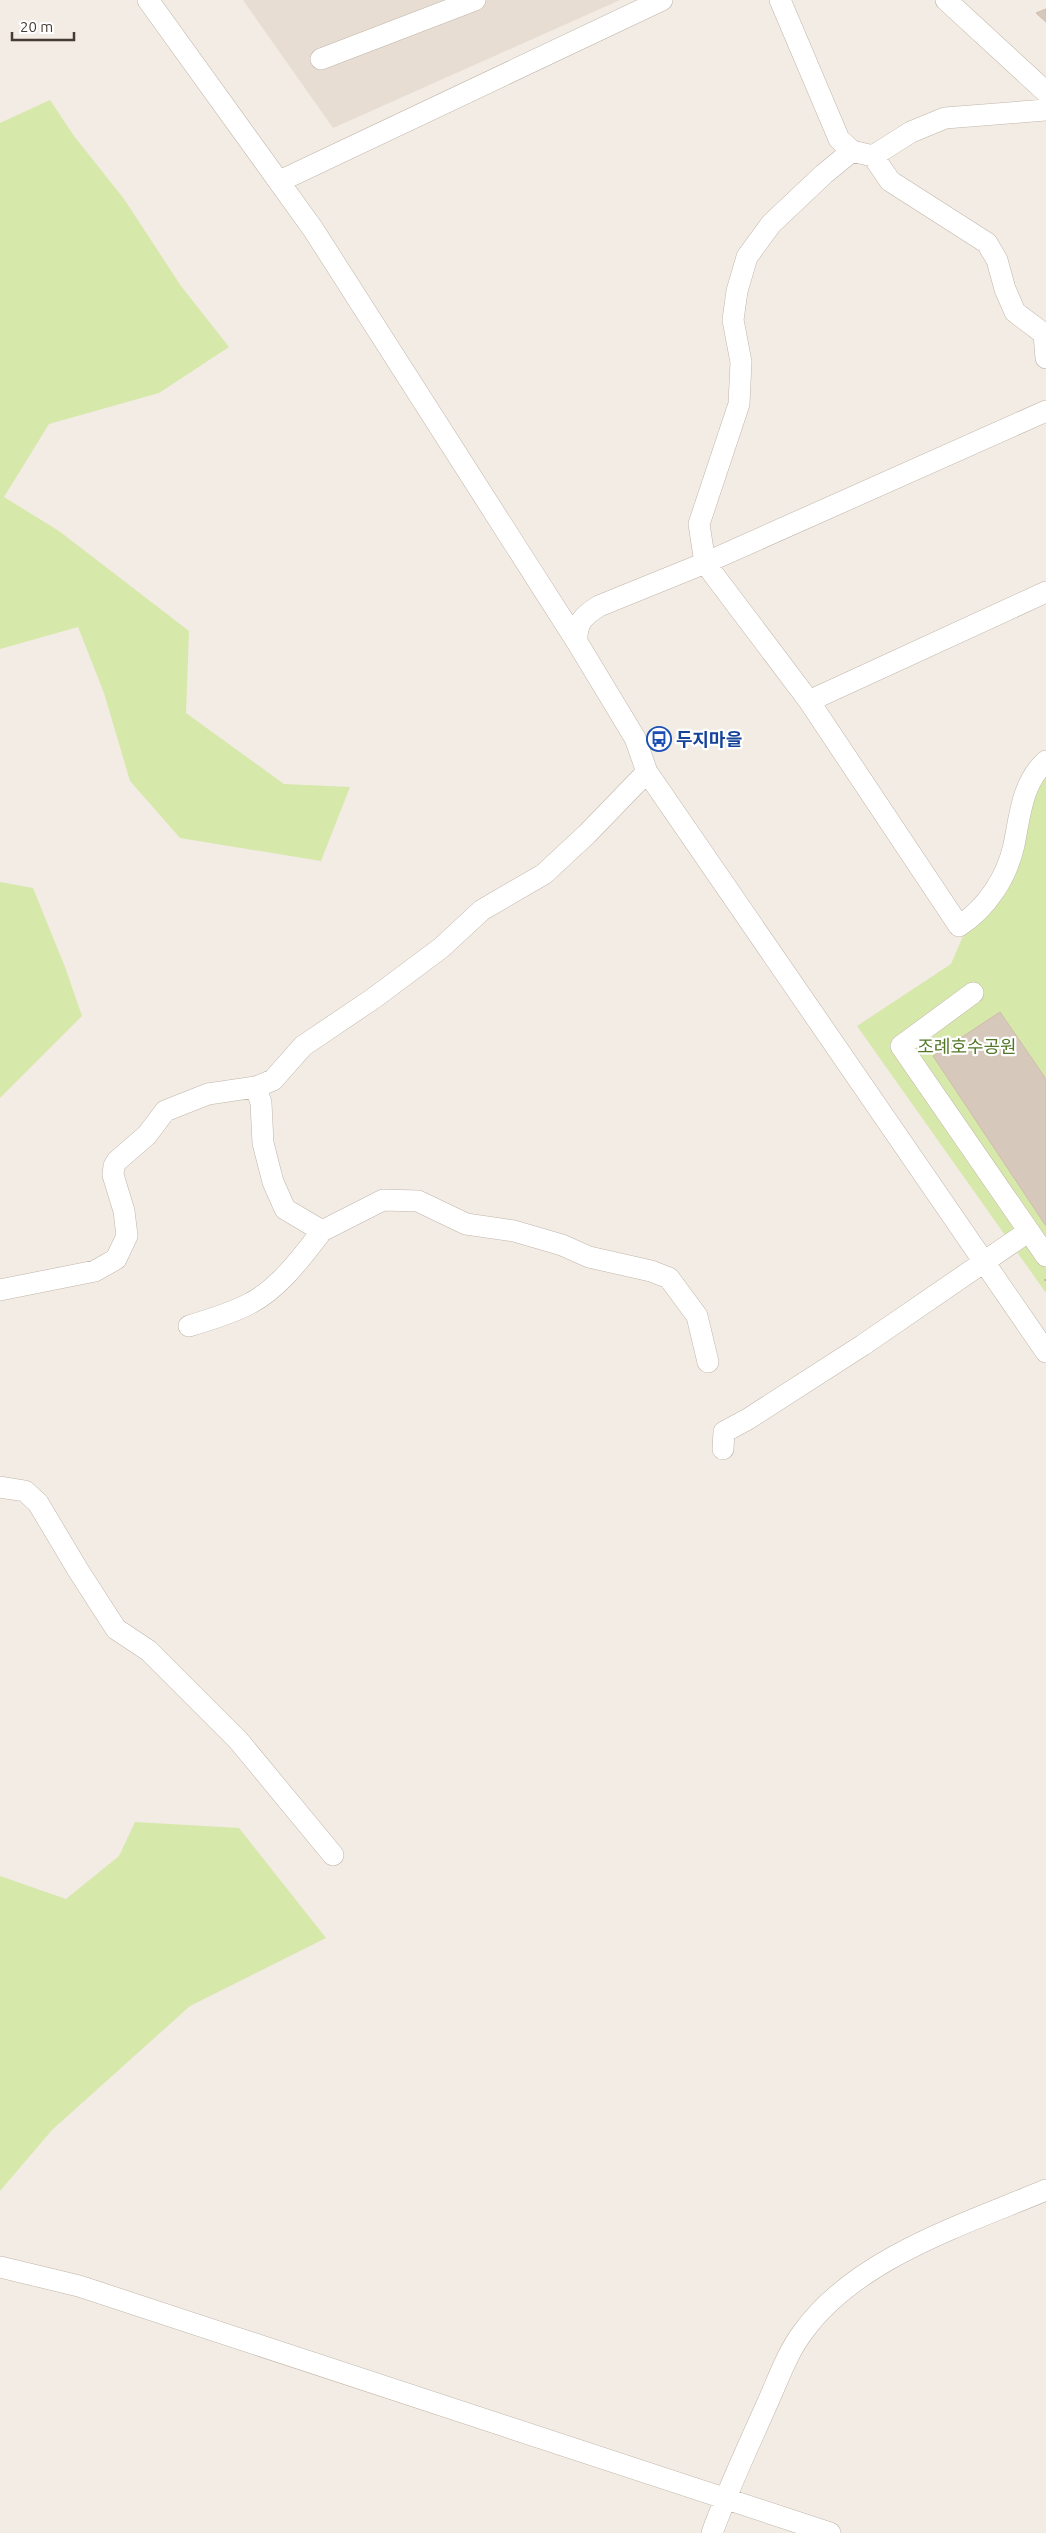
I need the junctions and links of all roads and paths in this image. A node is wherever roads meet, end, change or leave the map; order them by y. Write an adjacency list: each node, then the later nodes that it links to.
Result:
1 (148, 0): 11 (street)
2 (475, 0): 6 (street)
3 (662, 0): 11 (street)
4 (780, 0): 9 (street)
5 (946, 0): 7 (street)
6 (321, 59)
7 (1046, 92)
8 (1046, 110): 10 (street)
9 (852, 151): 10 (street); 14 (street)
10 (873, 156): 12 (street)
11 (280, 181): 16 (street)
12 (1046, 358)
13 (1046, 411): 14 (street)
14 (705, 563): 16 (street); 17 (street)
15 (1046, 592): 17 (street)
16 (577, 642): 19 (street)
17 (808, 701): 18 (street)
18 (1046, 761)
19 (646, 772): 21 (street); 25 (street)
20 (973, 994): 23 (street)
21 (256, 1087): 22 (street); 26 (street)
22 (322, 1231): 27 (street); 29 (street)
23 (1029, 1231): 24 (street); 25 (street)
24 (1046, 1256)
25 (985, 1261): 28 (street); 30 (street)
26 (0, 1290)
27 (189, 1326)
28 (1046, 1352)
29 (708, 1362)
30 (723, 1449)
31 (0, 1487): 32 (street)
32 (333, 1855)
33 (1046, 2190): 35 (street)
34 (0, 2267): 35 (street)
35 (724, 2499): 36 (street); 37 (street)
36 (712, 2533)
37 (830, 2533)

